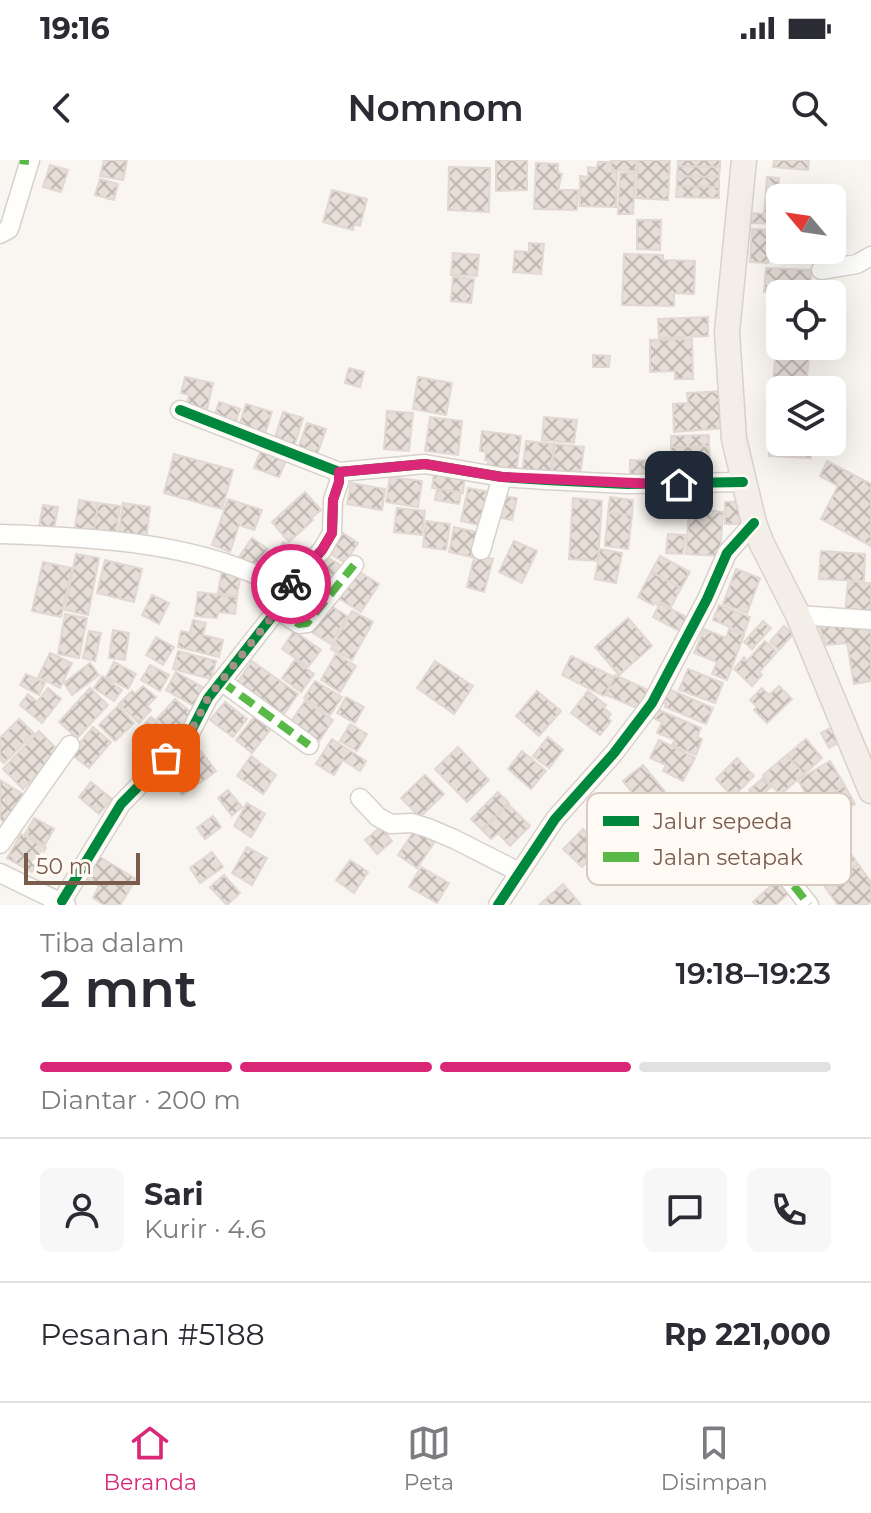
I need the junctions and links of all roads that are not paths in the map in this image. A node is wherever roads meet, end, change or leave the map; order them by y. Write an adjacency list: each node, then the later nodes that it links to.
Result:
1 (26, 160): 3 (street)
2 (744, 160): 9 (main road)
3 (0, 234)
4 (871, 256): 5 (street)
5 (821, 270)
6 (180, 410): 7 (street)
7 (339, 472): 8 (street); 14 (street)
8 (502, 477): 9 (street); 12 (street)
9 (743, 482): 10 (main road)
10 (754, 523): 16 (main road); 24 (street)
11 (0, 534): 14 (street)
12 (481, 550)
13 (354, 565): 15 (street)
14 (285, 590): 15 (street)
15 (276, 609): 18 (street)
16 (798, 615): 17 (street); 21 (main road)
17 (871, 620)
18 (221, 681): 20 (street); 27 (street)
19 (70, 745): 23 (street)
20 (309, 745)
21 (871, 791)
22 (360, 798): 24 (street)
23 (0, 844)
24 (519, 872): 28 (street)
25 (0, 873): 27 (street)
26 (793, 885): 29 (street)
27 (64, 903)
28 (498, 905)
29 (809, 905)

